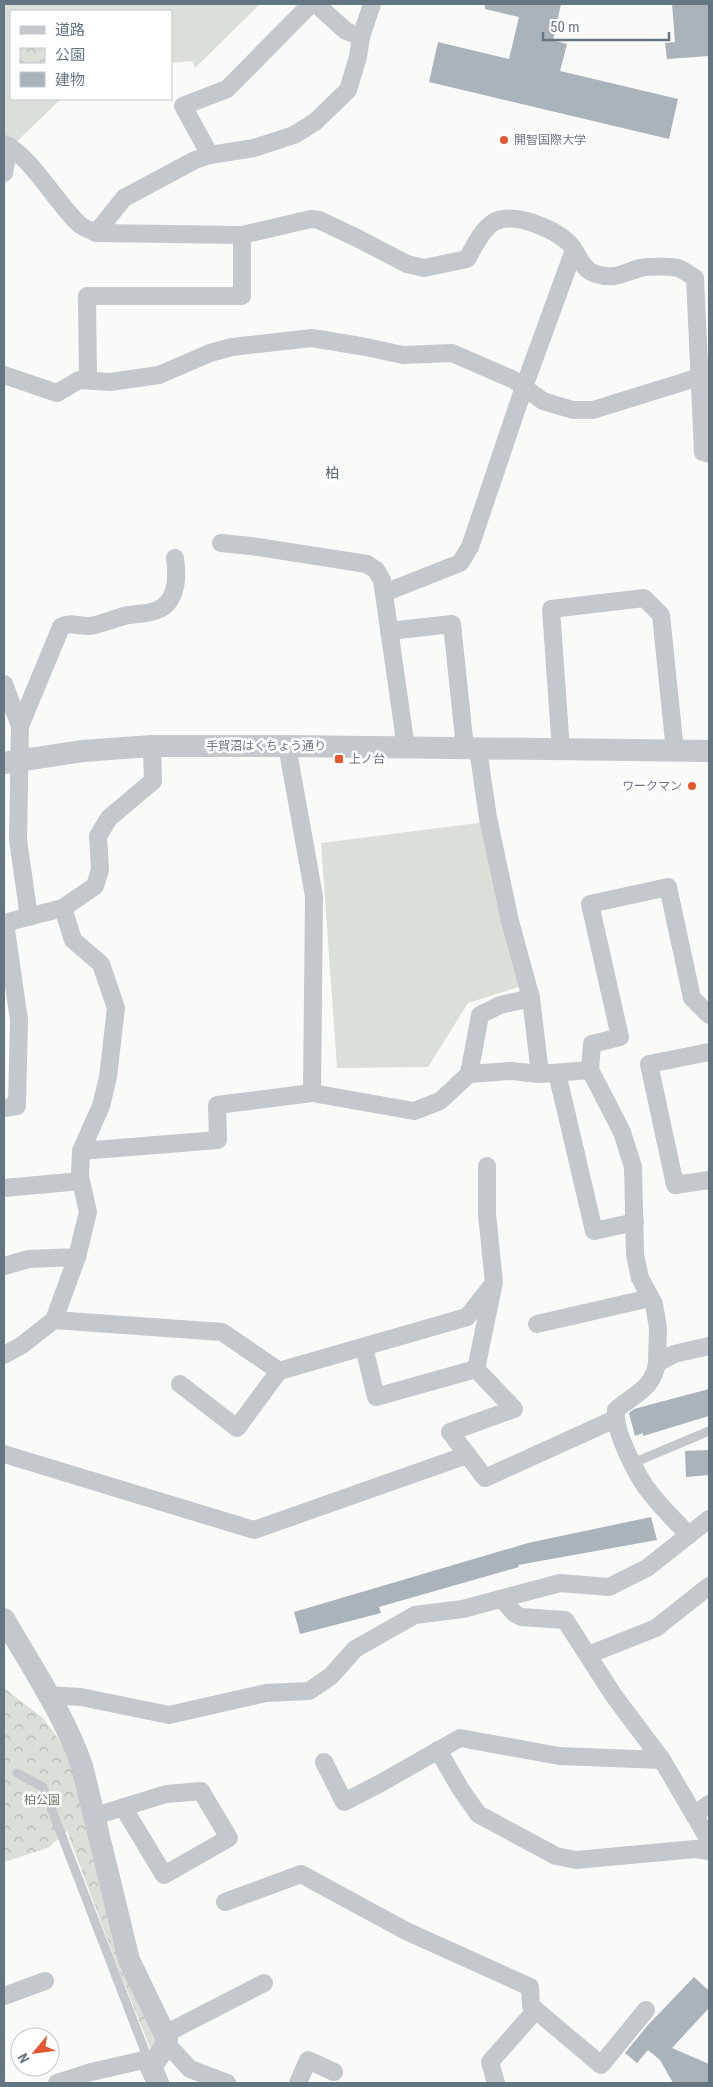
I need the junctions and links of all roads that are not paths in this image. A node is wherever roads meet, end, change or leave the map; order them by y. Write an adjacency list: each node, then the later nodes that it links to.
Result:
1 (312, 4): 6 (street)
2 (316, 4): 4 (street)
3 (372, 4): 4 (street)
4 (361, 36): 6 (street)
5 (7, 145): 7 (street); 8 (street)
6 (210, 155): 8 (street)
7 (4, 173)
8 (96, 233): 9 (street)
9 (242, 235): 10 (street); 13 (street)
10 (574, 250): 12 (street); 14 (street)
11 (4, 375): 13 (street)
12 (705, 375): 14 (street); 15 (street)
13 (88, 380): 14 (street)
14 (524, 387): 18 (street)
15 (709, 454)
16 (220, 543): 18 (street)
17 (176, 558): 21 (street)
18 (384, 593): 19 (street)
19 (388, 632): 24 (street); 25 (street)
20 (4, 684): 21 (street)
21 (20, 726): 30 (street)
22 (152, 746): 23 (street, 手賀沼はくちょう通り); 29 (street, 手賀沼はくちょう通り, bridge); 31 (street)
23 (287, 746): 24 (street, 手賀沼はくちょう通り); 41 (street)
24 (406, 748): 25 (street, 手賀沼はくちょう通り)
25 (472, 749): 26 (street, 手賀沼はくちょう通り); 34 (street)
26 (561, 750): 27 (street, 手賀沼はくちょう通り); 27 (street)
27 (675, 751): 28 (street, 手賀沼はくちょう通り)
28 (709, 751)
29 (4, 763)
30 (11, 840): 32 (street)
31 (63, 908): 32 (street); 43 (street)
32 (29, 917): 33 (street)
33 (4, 923): 36 (street)
34 (530, 998): 39 (street); 40 (street)
35 (709, 1015): 38 (street)
36 (11, 1036): 42 (street)
37 (709, 1052): 45 (street)
38 (590, 1070): 39 (street); 48 (street)
39 (549, 1073): 40 (street); 48 (street)
40 (469, 1074): 41 (street)
41 (312, 1093): 43 (street)
42 (4, 1108)
43 (81, 1151): 46 (street)
44 (487, 1166): 51 (street)
45 (709, 1180)
46 (81, 1181): 47 (street); 49 (street)
47 (4, 1188)
48 (635, 1222): 52 (street)
49 (77, 1257): 50 (street); 53 (street)
50 (4, 1266)
51 (494, 1283): 56 (street); 59 (street)
52 (650, 1298): 54 (street); 58 (street)
53 (54, 1320): 57 (street); 60 (street)
54 (537, 1324)
55 (709, 1346): 58 (street)
56 (364, 1347): 59 (street); 60 (street)
57 (4, 1355)
58 (657, 1363): 62 (street)
59 (476, 1369): 65 (street)
60 (279, 1371): 61 (street)
61 (180, 1384)
62 (615, 1419): 65 (street); 66 (street)
63 (709, 1431): 66 (lane)
64 (4, 1454): 65 (street)
65 (467, 1455)
66 (633, 1463): 68 (street)
67 (709, 1519): 68 (street)
68 (689, 1535): 70 (street)
69 (709, 1586): 72 (street)
70 (502, 1599): 72 (street); 73 (street)
71 (4, 1619): 73 (street)
72 (588, 1655): 75 (street)
73 (47, 1695): 81 (street)
74 (438, 1750): 75 (street); 76 (street); 83 (street)
75 (662, 1760): 80 (street)
76 (324, 1762)
77 (17, 1772): 91 (lane)
78 (709, 1804): 80 (street)
79 (123, 1807): 79 (street); 81 (street)
80 (694, 1815): 82 (street)
81 (95, 1816): 90 (street)
82 (709, 1840)
83 (709, 1852)
84 (225, 1902): 88 (street)
85 (45, 1981): 87 (street)
86 (264, 1983): 90 (street)
87 (4, 1996)
88 (536, 2010): 89 (street); 96 (street)
89 (646, 2010)
90 (166, 2039): 91 (street); 94 (street)
91 (152, 2070): 93 (street)
92 (334, 2072): 95 (street)
93 (57, 2083)
94 (227, 2083)
95 (298, 2083)
96 (496, 2083)

